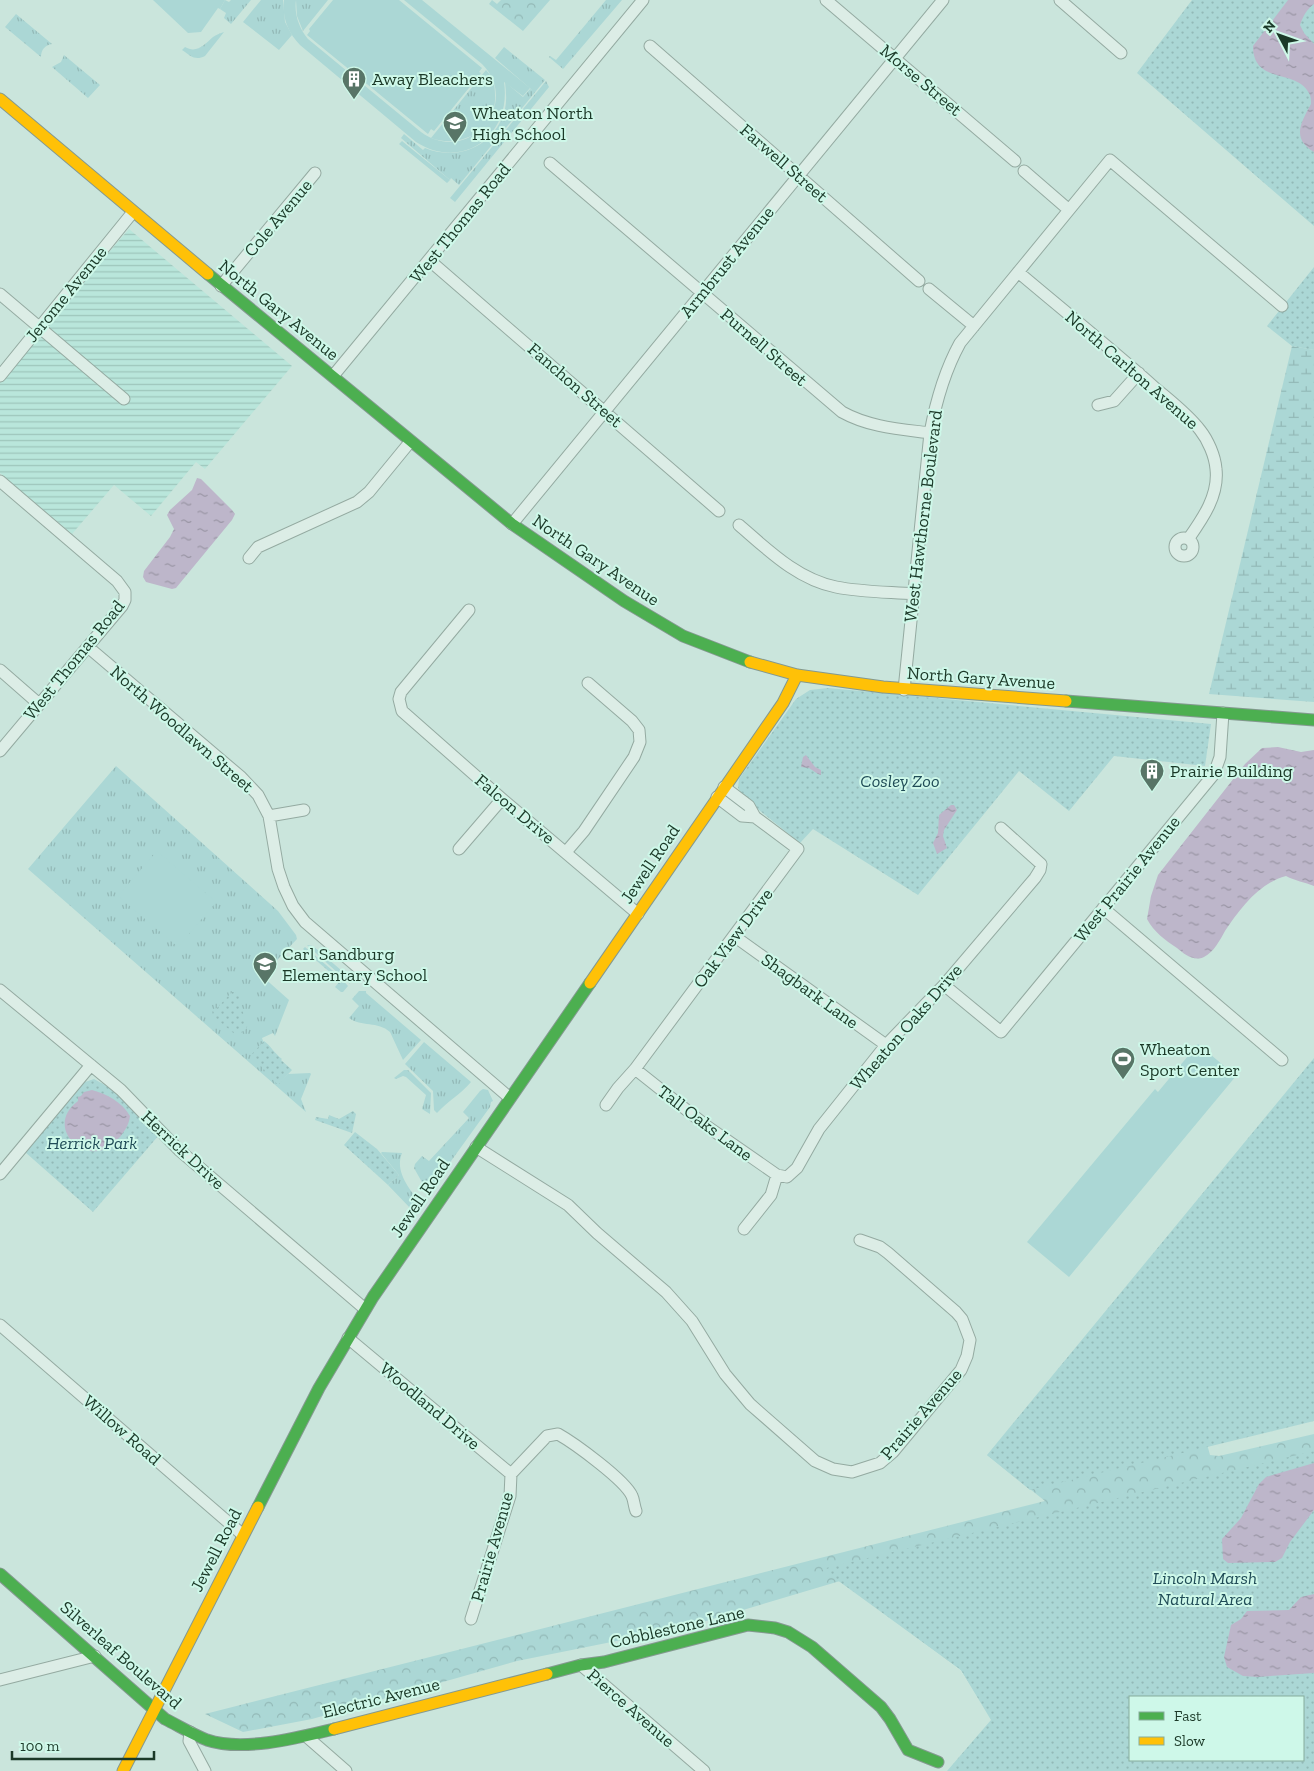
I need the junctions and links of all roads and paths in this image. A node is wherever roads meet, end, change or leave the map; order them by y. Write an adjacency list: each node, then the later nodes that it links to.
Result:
1 (643, 0): 16 (street, West Thomas Road)
2 (826, 0): 7 (street, Morse Street)
3 (943, 0): 7 (street, Armbrust Avenue)
4 (1060, 0): 6 (street)
5 (650, 46): 13 (street, Farwell Street)
6 (1122, 53)
7 (894, 59): 9 (street, Morse Street); 13 (street, Armbrust Avenue)
8 (0, 99): 15 (street, North Gary Avenue)
9 (1015, 161)
10 (550, 163): 21 (street, Purnell Street)
11 (1024, 171): 14 (street)
12 (315, 173): 19 (street, Cole Avenue)
13 (798, 176): 18 (street, Farwell Street); 21 (street, Armbrust Avenue)
14 (1069, 210): 17 (street, West Hawthorne Boulevard); 23 (street, West Hawthorne Boulevard)
15 (132, 212): 19 (street, North Gary Avenue); 25 (street, Jerome Avenue)
16 (429, 260): 28 (street, West Thomas Road); 31 (street, Fanchon Street)
17 (1018, 272): 24 (street, West Hawthorne Boulevard); 26 (street, North Carlton Avenue)
18 (919, 281)
19 (221, 286): 28 (street, North Gary Avenue)
20 (929, 289): 24 (street)
21 (701, 293): 31 (street, Armbrust Avenue); 32 (street, Purnell Street)
22 (0, 294): 25 (street)
23 (1282, 306)
24 (974, 326): 32 (street, West Hawthorne Boulevard)
25 (40, 327): 27 (street, Jerome Avenue); 29 (street)
26 (1139, 374): 30 (street); 38 (street, North Carlton Avenue)
27 (0, 376)
28 (333, 376): 33 (street, North Gary Avenue)
29 (124, 399)
30 (1098, 405)
31 (605, 411): 35 (street, Fanchon Street); 36 (street, Armbrust Avenue)
32 (930, 433): 40 (street, West Hawthorne Boulevard)
33 (410, 442): 36 (street, North Gary Avenue); 39 (street)
34 (0, 481): 42 (street, West Thomas Road)
35 (719, 511)
36 (512, 524): 44 (street, North Gary Avenue)
37 (739, 525): 40 (street)
38 (1188, 538)
39 (249, 558)
40 (914, 594): 46 (street, West Hawthorne Boulevard)
41 (469, 610): 53 (street, Falcon Drive)
42 (88, 647): 47 (street, West Thomas Road); 55 (street, North Woodlawn Street)
43 (0, 670): 47 (street)
44 (797, 675): 46 (street, North Gary Avenue); 51 (street, Jewell Road)
45 (588, 683): 59 (street)
46 (904, 690): 48 (street, North Gary Avenue)
47 (39, 704): 50 (street, West Thomas Road)
48 (1223, 713): 49 (street, North Gary Avenue); 60 (street, West Prairie Avenue)
49 (1314, 720)
50 (0, 751)
51 (724, 788): 52 (street, Jewell Road); 56 (street, Oak View Drive)
52 (717, 798): 56 (street, Oak View Drive); 61 (street, Jewell Road)
53 (502, 799): 58 (street); 59 (street, Falcon Drive)
54 (304, 810): 55 (street)
55 (269, 816): 69 (street, North Woodlawn Street)
56 (755, 817): 62 (street, Oak View Drive)
57 (1001, 828): 63 (street, Wheaton Oaks Drive)
58 (459, 849)
59 (566, 852): 61 (street, Falcon Drive)
60 (1102, 908): 63 (street, West Prairie Avenue); 66 (street)
61 (638, 914): 69 (street, Jewell Road)
62 (734, 936): 65 (street, Shagbark Lane); 68 (street, Oak View Drive)
63 (944, 985): 65 (street, Wheaton Oaks Drive)
64 (0, 990): 67 (street, Herrick Drive)
65 (886, 1045): 73 (street, Wheaton Oaks Drive)
66 (1282, 1060)
67 (91, 1065): 72 (street); 76 (street, Herrick Drive)
68 (635, 1069): 70 (street, Oak View Drive); 73 (street, Tall Oaks Lane)
69 (510, 1098): 71 (street, Jewell Road)
70 (606, 1104)
71 (476, 1147): 75 (street, Prairie Avenue); 76 (street, Jewell Road)
72 (0, 1174)
73 (776, 1175): 74 (street)
74 (744, 1228)
75 (860, 1240)
76 (365, 1309): 78 (street, Jewell Road)
77 (0, 1325): 81 (street, Willow Road)
78 (348, 1338): 79 (street, Woodland Drive); 81 (street, Jewell Road)
79 (511, 1474): 80 (street); 83 (street, Prairie Avenue)
80 (636, 1511)
81 (243, 1534): 87 (street, Jewell Road)
82 (0, 1574): 84 (street, Silverleaf Boulevard)
83 (471, 1619)
84 (95, 1656): 86 (street); 87 (street, Silverleaf Boulevard)
85 (581, 1665): 89 (street, Electric Avenue); 90 (street, Cobblestone Lane); 94 (street, Pierce Avenue)
86 (0, 1680)
87 (154, 1710): 88 (street, Silverleaf Boulevard); 91 (street, Jewell Road)
88 (190, 1732): 89 (street, Electric Avenue); 92 (street, Silverleaf Boulevard)
89 (306, 1736): 93 (street)
90 (938, 1762)
91 (123, 1771)
92 (205, 1771)
93 (346, 1771)
94 (704, 1771)

